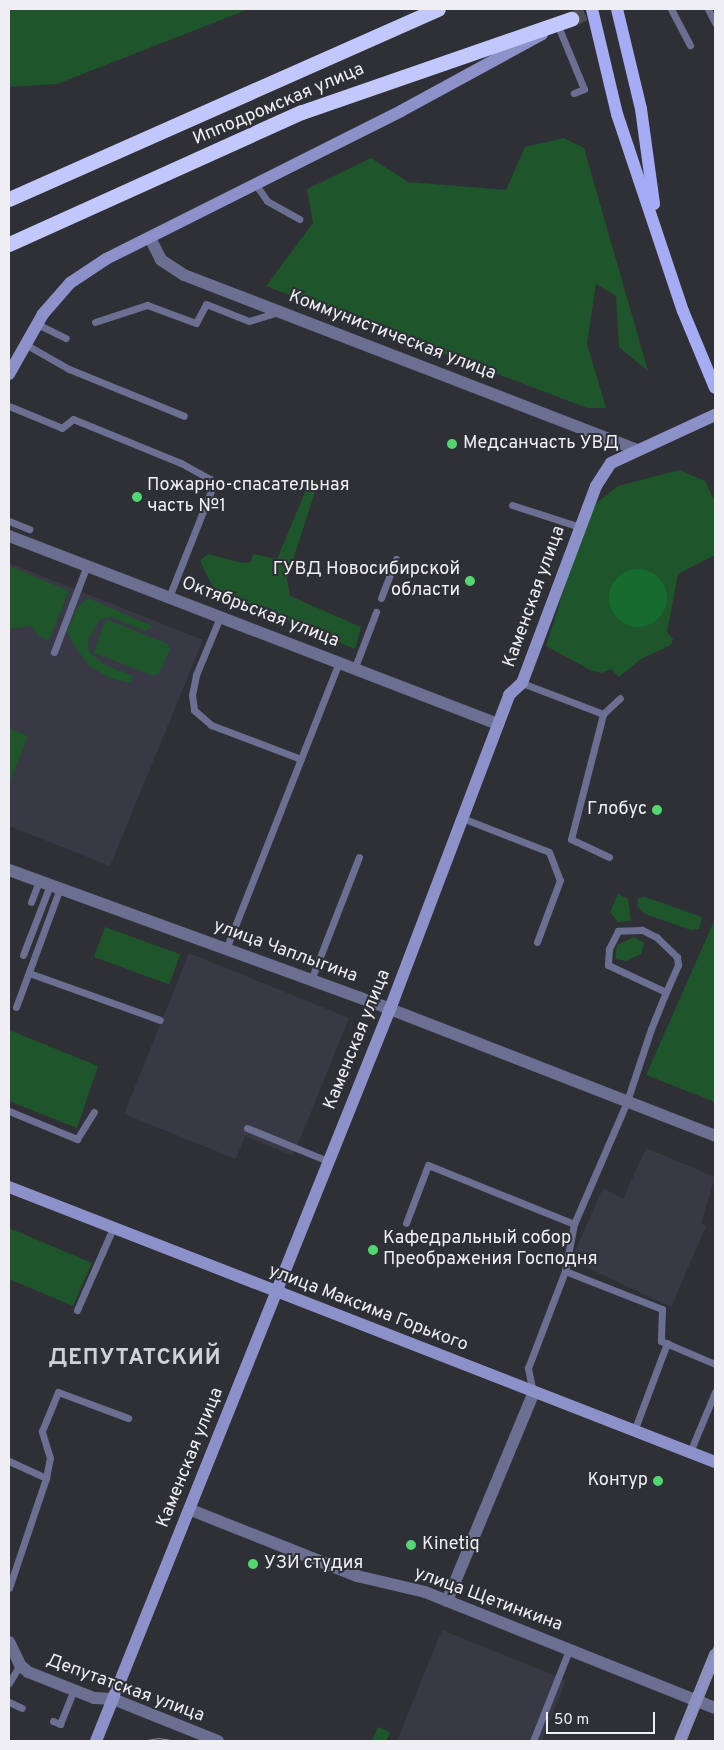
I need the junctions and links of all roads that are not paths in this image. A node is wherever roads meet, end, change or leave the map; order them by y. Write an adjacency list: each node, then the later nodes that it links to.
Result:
1 (438, 9): 11 (highway, Ипподромская улица)
2 (592, 9): 13 (main road, bridge)
3 (617, 9): 13 (main road)
4 (671, 9): 8 (lane)
5 (708, 9): 7 (lane)
6 (565, 22): 9 (lane); 10 (street); 15 (highway, Ипподромская улица)
7 (715, 23)
8 (690, 45)
9 (574, 93)
10 (256, 185): 12 (lane); 14 (street)
11 (9, 199)
12 (299, 219)
13 (658, 231): 22 (main road)
14 (150, 238): 16 (street, Коммунистическая улица); 18 (street)
15 (9, 244)
16 (280, 311): 17 (lane); 26 (street, Коммунистическая улица)
17 (95, 322)
18 (37, 324): 19 (lane); 20 (street)
19 (66, 338)
20 (25, 344): 21 (street); 25 (lane)
21 (9, 374)
22 (715, 388)
23 (9, 406): 34 (lane)
24 (715, 415): 26 (street, Каменская улица)
25 (184, 416)
26 (636, 448): 29 (street, Каменская улица)
27 (512, 505): 29 (lane)
28 (9, 521): 30 (lane)
29 (580, 527): 41 (street, Каменская улица)
30 (29, 528)
31 (9, 536): 33 (street, Октябрьская улица)
32 (396, 559): 35 (lane)
33 (87, 565): 34 (street, Октябрьская улица); 38 (lane)
34 (169, 597): 37 (street, Октябрьская улица)
35 (381, 598)
36 (376, 612): 40 (lane)
37 (220, 617): 39 (street, Октябрьская улица); 45 (lane)
38 (54, 652)
39 (339, 662): 40 (street, Октябрьская улица); 45 (lane)
40 (355, 667): 44 (street, Октябрьская улица)
41 (522, 683): 43 (lane); 44 (street, Каменская улица)
42 (620, 698): 43 (lane)
43 (603, 714): 48 (lane)
44 (498, 724): 46 (street, Каменская улица)
45 (301, 759): 53 (lane)
46 (462, 818): 52 (lane); 59 (street, Каменская улица)
47 (359, 857): 56 (lane)
48 (609, 857)
49 (9, 870): 50 (street, улица Чаплыгина)
50 (49, 885): 51 (lane); 53 (street, улица Чаплыгина); 54 (lane); 55 (lane)
51 (31, 902)
52 (537, 942)
53 (226, 949): 56 (street, улица Чаплыгина)
54 (23, 955)
55 (29, 973): 58 (lane); 60 (lane)
56 (311, 980): 59 (street, улица Чаплыгина)
57 (666, 992): 57 (lane); 61 (lane)
58 (16, 1007)
59 (390, 1009): 61 (street, улица Чаплыгина); 66 (street, Каменская улица)
60 (160, 1020)
61 (627, 1101): 65 (street, улица Чаплыгина); 69 (lane)
62 (9, 1111): 63 (lane)
63 (94, 1112)
64 (247, 1128): 66 (lane)
65 (715, 1136)
66 (328, 1161): 72 (street, Каменская улица)
67 (9, 1187): 70 (street, улица Максима Горького)
68 (406, 1223): 69 (lane)
69 (574, 1224): 71 (lane)
70 (113, 1228): 72 (street, улица Максима Горького); 73 (lane)
71 (565, 1271): 74 (lane); 76 (lane)
72 (275, 1292): 76 (street, улица Максима Горького); 84 (street, Каменская улица)
73 (77, 1310)
74 (667, 1343): 75 (lane); 79 (lane)
75 (715, 1364)
76 (534, 1392): 79 (street, улица Максима Горького); 86 (street)
77 (715, 1392): 80 (lane)
78 (128, 1418): 83 (lane)
79 (634, 1431): 80 (street, улица Максима Горького)
80 (690, 1452): 82 (street, улица Максима Горького)
81 (9, 1461): 83 (lane)
82 (715, 1462)
83 (46, 1478): 85 (lane)
84 (190, 1510): 86 (street, улица Щетинкина); 93 (street, Каменская улица)
85 (9, 1588)
86 (447, 1601): 88 (street, улица Щетинкина)
87 (9, 1642): 90 (street, Депутатская улица)
88 (569, 1650): 94 (street, улица Щетинкина); 101 (lane)
89 (715, 1655): 94 (street)
90 (20, 1665): 91 (lane); 92 (street, Депутатская улица)
91 (9, 1683)
92 (73, 1691): 93 (street, Депутатская улица); 98 (lane)
93 (113, 1699): 99 (street, Каменская улица); 100 (street, Депутатская улица)
94 (697, 1700): 97 (street, улица Щетинкина); 102 (street)
95 (9, 1702): 96 (lane)
96 (22, 1708)
97 (715, 1708)
98 (53, 1721)
99 (96, 1741)
100 (218, 1741)
101 (533, 1741)
102 (680, 1741)

